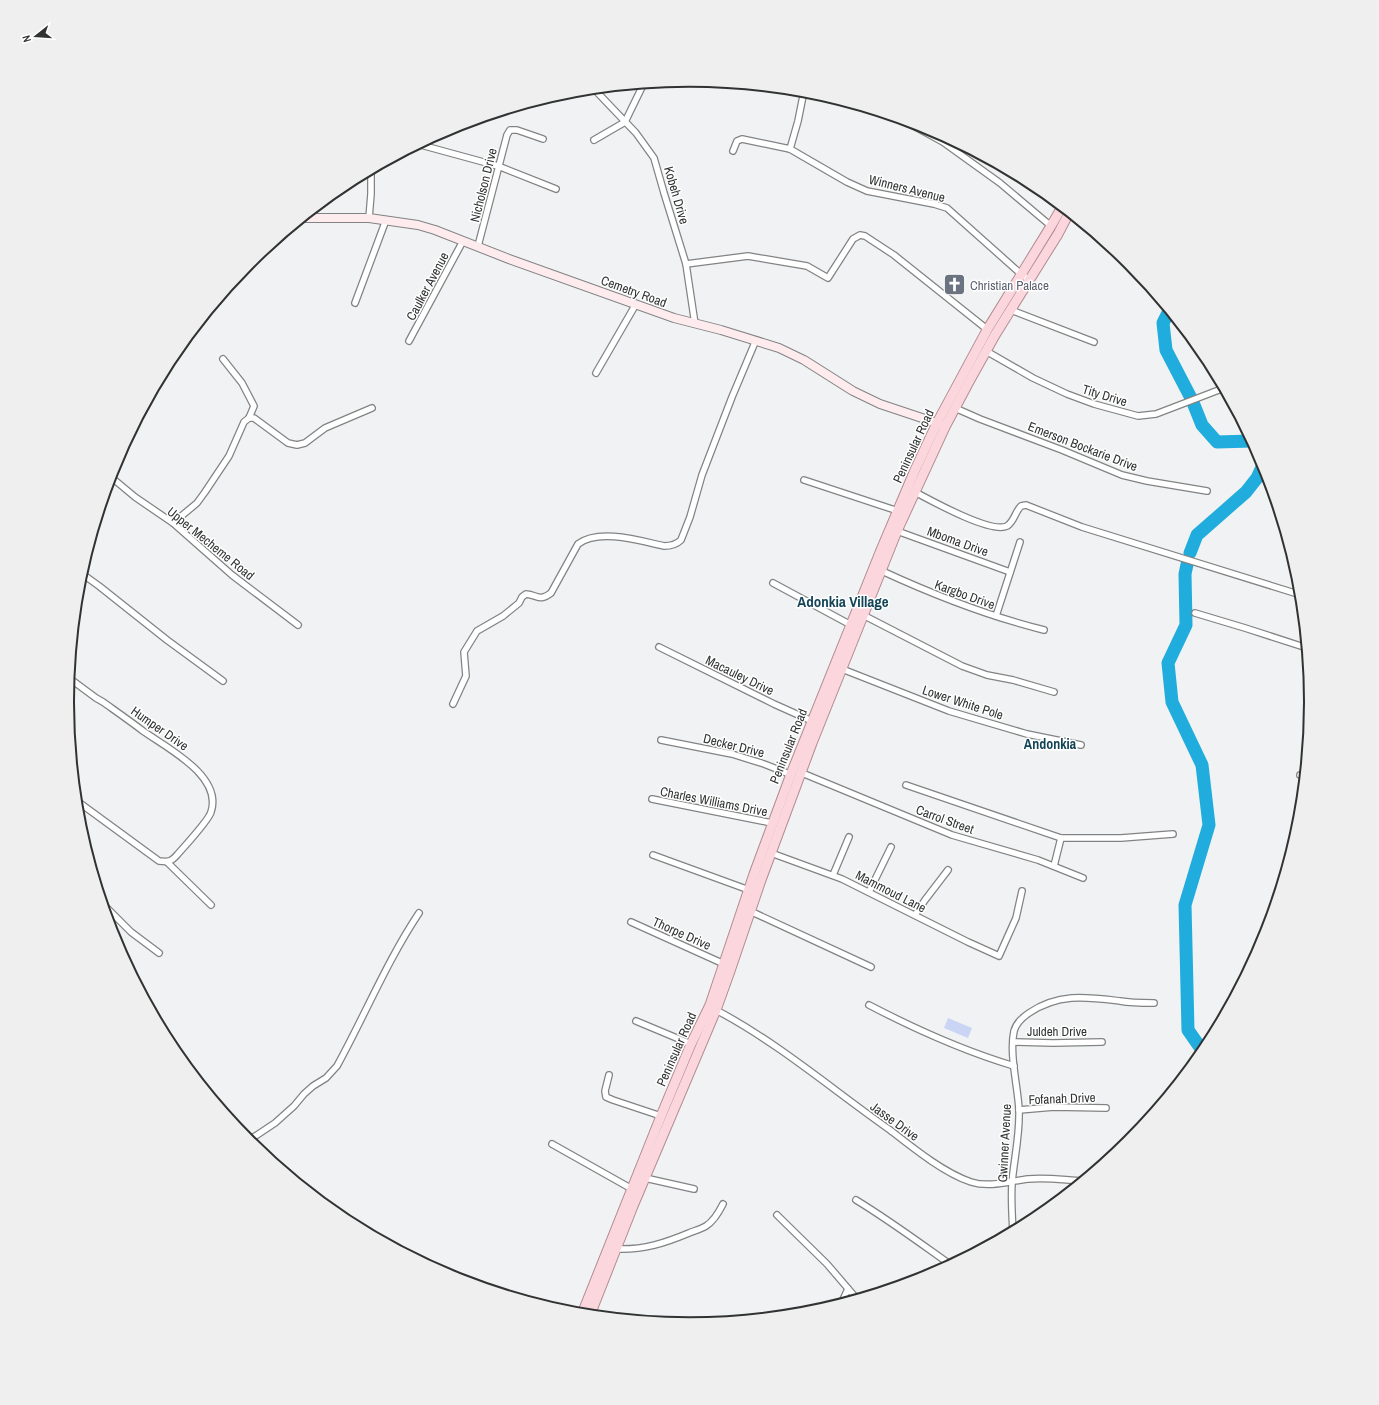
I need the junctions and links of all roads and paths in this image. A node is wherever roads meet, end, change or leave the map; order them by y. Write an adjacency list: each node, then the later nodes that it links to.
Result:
1 (641, 89): 4 (street)
2 (599, 94): 4 (street, Kobeh Drive)
3 (803, 98): 9 (street)
4 (625, 122): 6 (street); 22 (street, Kobeh Drive)
5 (543, 139): 11 (street, Nicholson Drive)
6 (594, 140)
7 (426, 146): 11 (street)
8 (953, 146): 19 (street)
9 (790, 149): 10 (street, Winners Avenue); 23 (street, Winners Avenue)
10 (733, 151)
11 (498, 166): 13 (street); 21 (street, Nicholson Drive)
12 (370, 177): 17 (street)
13 (556, 188)
14 (1060, 211): 19 (main road, Peninsular Road)
15 (1067, 216): 24 (main road, Peninsular Road)
16 (310, 218): 17 (street, Cemetry Road)
17 (368, 218): 18 (street, Cemetry Road)
18 (386, 220): 20 (street, Cemetry Road); 25 (street)
19 (1052, 226): 23 (main road, Peninsular Road)
20 (463, 241): 21 (street, Cemetry Road); 31 (street, Caulker Avenue)
21 (478, 246): 26 (street, Cemetry Road)
22 (686, 264): 28 (street, Kobeh Drive); 29 (street)
23 (1022, 274): 24 (street, Winners Avenue); 29 (main road, Peninsular Road)
24 (1029, 280): 27 (main road, Peninsular Road)
25 (355, 303)
26 (636, 304): 28 (street, Cemetry Road); 35 (street)
27 (1011, 310): 29 (main road, Peninsular Road); 32 (street)
28 (695, 324): 30 (street, Cemetry Road)
29 (991, 332): 33 (main road, Peninsular Road); 40 (main road, Peninsular Road)
30 (756, 340): 40 (street, Cemetry Road); 66 (street)
31 (409, 341)
32 (1094, 342)
33 (986, 351): 36 (street, Tity Drive); 38 (main road, Peninsular Road)
34 (223, 359): 39 (street)
35 (596, 373)
36 (1220, 390)
37 (372, 408): 39 (street)
38 (955, 408): 40 (main road, Peninsular Road); 43 (street, Emerson Bockarie Drive)
39 (248, 418): 46 (street)
40 (941, 425): 44 (main road, Peninsular Road); 45 (main road, Peninsular Road)
41 (804, 480): 45 (street)
42 (116, 481): 46 (street, Upper Mecheme Road)
43 (1207, 491)
44 (915, 492): 47 (main road, Peninsular Road); 53 (street)
45 (898, 510): 58 (main road, Peninsular Road)
46 (173, 523): 57 (street, Upper Mecheme Road)
47 (897, 531): 49 (main road, Peninsular Road); 50 (street, Mboma Drive)
48 (1020, 542): 50 (street)
49 (882, 571): 55 (main road, Peninsular Road); 56 (street, Kargbo Drive)
50 (1010, 572): 56 (street)
51 (87, 577): 63 (street)
52 (773, 583): 58 (street)
53 (1295, 593)
54 (1195, 613): 61 (street)
55 (863, 615): 62 (main road, Peninsular Road); 65 (street)
56 (996, 616): 59 (street, Kargbo Drive)
57 (298, 625)
58 (851, 625): 67 (main road, Peninsular Road)
59 (1044, 630)
60 (659, 647): 67 (street, Macauley Drive)
61 (1302, 647)
62 (842, 669): 69 (street, Lower White Pole); 71 (main road, Peninsular Road)
63 (223, 681)
64 (74, 682): 82 (street, Humper Drive)
65 (1054, 692)
66 (453, 704)
67 (812, 721): 70 (main road, Peninsular Road)
68 (662, 740): 70 (street, Decker Drive)
69 (1081, 745)
70 (790, 774): 71 (street, Decker Drive); 75 (main road, Peninsular Road)
71 (801, 775): 80 (main road, Peninsular Road); 83 (street, Carrol Street)
72 (906, 785): 78 (street)
73 (652, 799): 75 (street, Charles Williams Drive)
74 (83, 805): 82 (street)
75 (772, 823): 87 (main road, Peninsular Road)
76 (1173, 834): 78 (street)
77 (849, 837): 85 (street)
78 (1061, 838): 83 (street)
79 (891, 848): 89 (street)
80 (771, 853): 85 (street, Mammoud Lane); 91 (main road, Peninsular Road)
81 (652, 855): 87 (street)
82 (167, 862): 90 (street)
83 (1054, 866): 86 (street, Carrol Street)
84 (948, 870): 94 (street)
85 (833, 875): 89 (street, Mammoud Lane)
86 (1083, 878)
87 (749, 890): 97 (main road, Peninsular Road)
88 (1022, 891): 94 (street, Mammoud Lane)
89 (869, 892): 94 (street, Mammoud Lane)
90 (212, 905)
91 (750, 912): 98 (street); 101 (main road, Peninsular Road)
92 (112, 913): 96 (street)
93 (420, 913): 111 (street)
94 (915, 915)
95 (631, 922): 97 (street, Thorpe Drive)
96 (159, 953)
97 (724, 964): 105 (main road, Peninsular Road)
98 (871, 967)
99 (1154, 1003): 103 (street, Gwinner Avenue)
100 (869, 1005): 106 (street)
101 (716, 1010): 113 (main road, Peninsular Road); 115 (street, Jasse Drive)
102 (636, 1021): 105 (street)
103 (1013, 1042): 104 (street, Juldeh Drive); 106 (street, Gwinner Avenue)
104 (1102, 1042)
105 (691, 1044): 110 (main road, Peninsular Road)
106 (1014, 1066): 109 (street, Gwinner Avenue)
107 (609, 1075): 110 (street)
108 (1106, 1108): 109 (street, Fofanah Drive)
109 (1019, 1110): 115 (street, Gwinner Avenue)
110 (661, 1116): 116 (main road, Peninsular Road)
111 (253, 1137)
112 (552, 1144): 116 (street)
113 (645, 1178): 117 (street); 122 (main road, Peninsular Road)
114 (1077, 1180): 115 (street, Jasse Drive)
115 (1012, 1182): 121 (street, Gwinner Avenue)
116 (632, 1189): 127 (main road, Peninsular Road)
117 (694, 1189)
118 (856, 1200): 123 (street)
119 (723, 1204): 122 (street)
120 (777, 1215): 124 (street)
121 (1013, 1226)
122 (617, 1249): 128 (main road, Peninsular Road)
123 (946, 1262)
124 (848, 1289): 125 (street); 126 (street)
125 (854, 1295)
126 (844, 1298)
127 (584, 1309)
128 (592, 1310)

